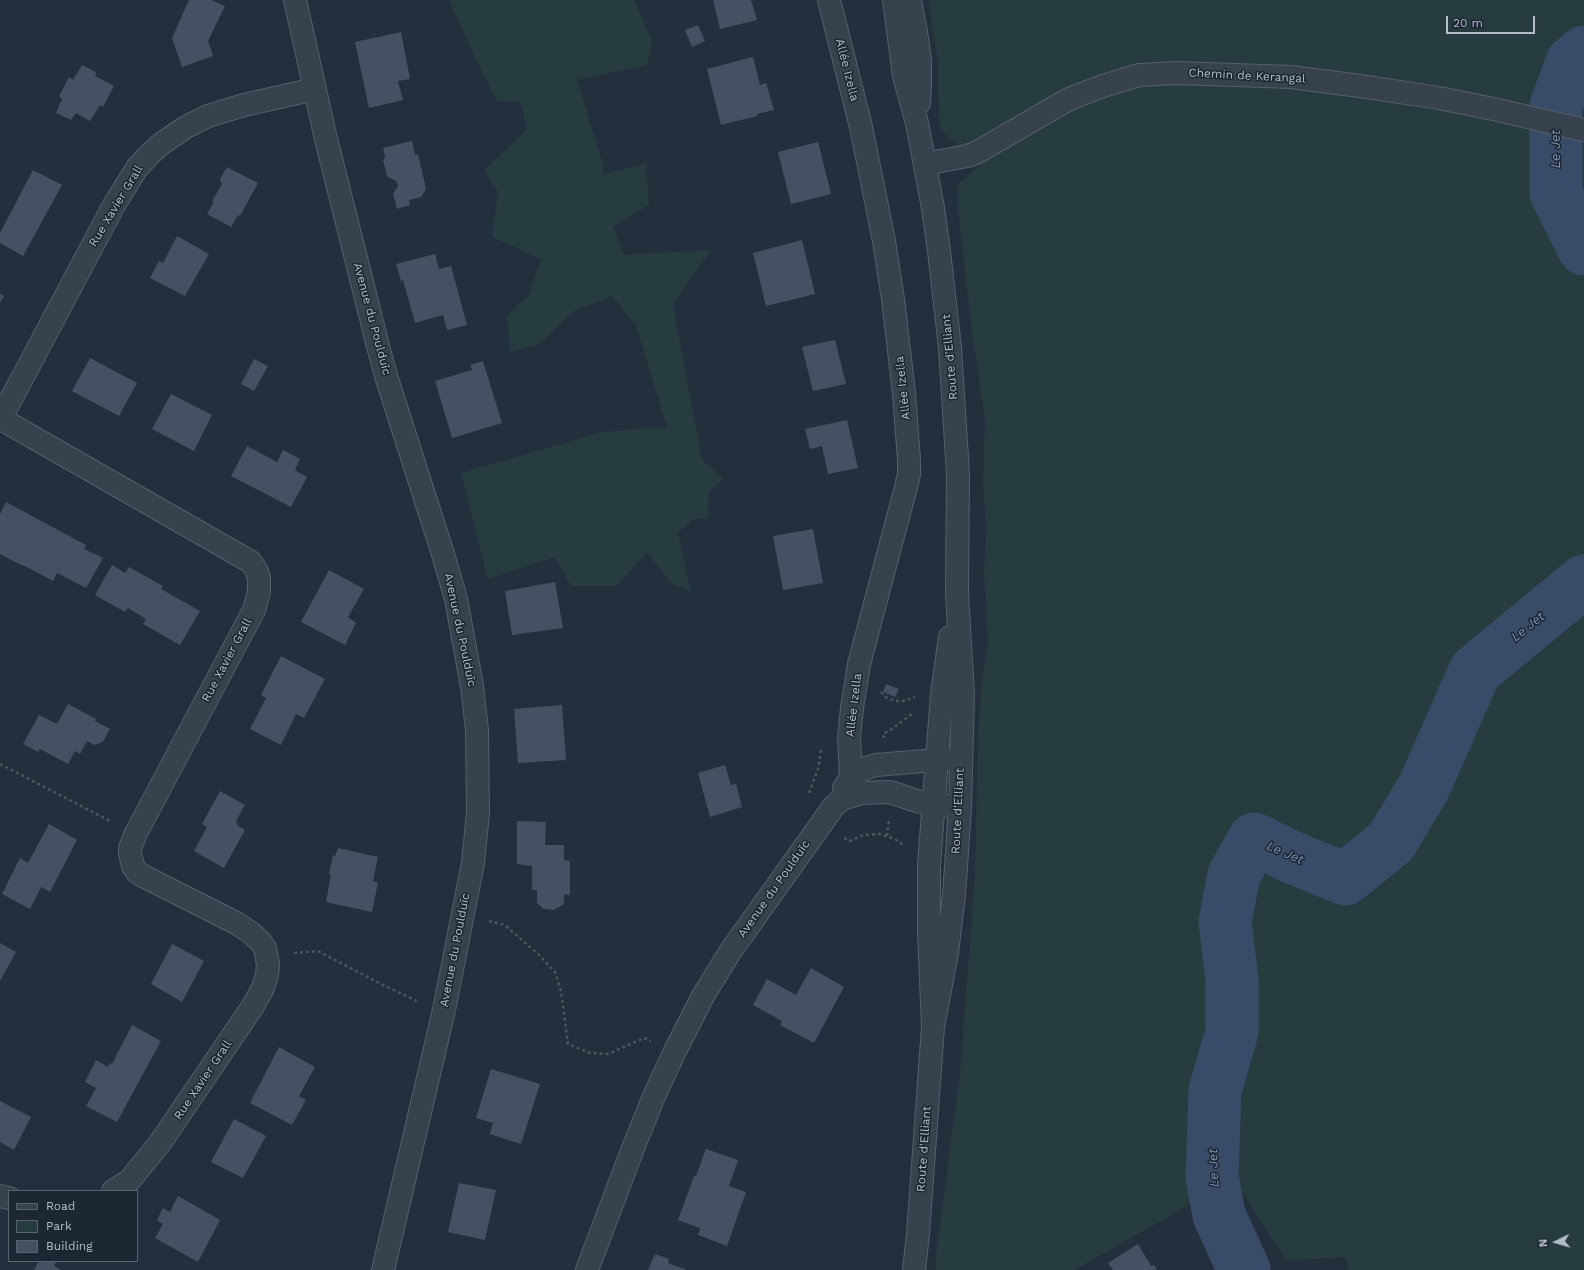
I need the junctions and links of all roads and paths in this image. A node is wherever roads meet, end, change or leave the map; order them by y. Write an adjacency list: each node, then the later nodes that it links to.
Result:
1 (296, 0): 5 (street, Avenue du Poulduïc)
2 (829, 0): 11 (street, Allée Izella)
3 (894, 0): 6 (street, Route d'Elliant)
4 (910, 0): 6 (street, Route d'Elliant)
5 (315, 89): 9 (street, Rue Xavier Grall); 29 (street, Avenue du Poulduïc)
6 (917, 122): 8 (street, Route d'Elliant)
7 (1584, 130): 8 (street, Chemin de Kerangal)
8 (925, 164): 10 (street, Route d'Elliant)
9 (0, 419): 24 (street, Rue Xavier Grall)
10 (957, 593): 14 (street, Route d'Elliant); 15 (street, Route d'Elliant)
11 (859, 664): 12 (path); 18 (street, Allée Izella)
12 (918, 695)
13 (916, 710): 17 (path)
14 (961, 759): 15 (street); 22 (street, Route d'Elliant)
15 (936, 760): 17 (street); 21 (street, Route d'Elliant)
16 (0, 764): 24 (path)
17 (889, 764): 18 (street)
18 (851, 777): 20 (street, Allée Izella)
19 (890, 792): 20 (street); 21 (street); 25 (path)
20 (842, 799): 23 (street, Avenue du Poulduïc)
21 (932, 804): 22 (street); 30 (street, Route d'Elliant)
22 (960, 808): 30 (street, Route d'Elliant)
23 (822, 821): 25 (path); 34 (street, Avenue du Poulduïc)
24 (135, 835): 28 (street, Rue Xavier Grall)
25 (887, 836): 26 (path)
26 (905, 848)
27 (505, 925): 31 (path)
28 (267, 955): 29 (path); 32 (street, Rue Xavier Grall)
29 (444, 1010): 33 (street, Avenue du Poulduïc)
30 (933, 1027): 35 (street, Route d'Elliant)
31 (644, 1038)
32 (115, 1190)
33 (383, 1270)
34 (588, 1270)
35 (914, 1270)

